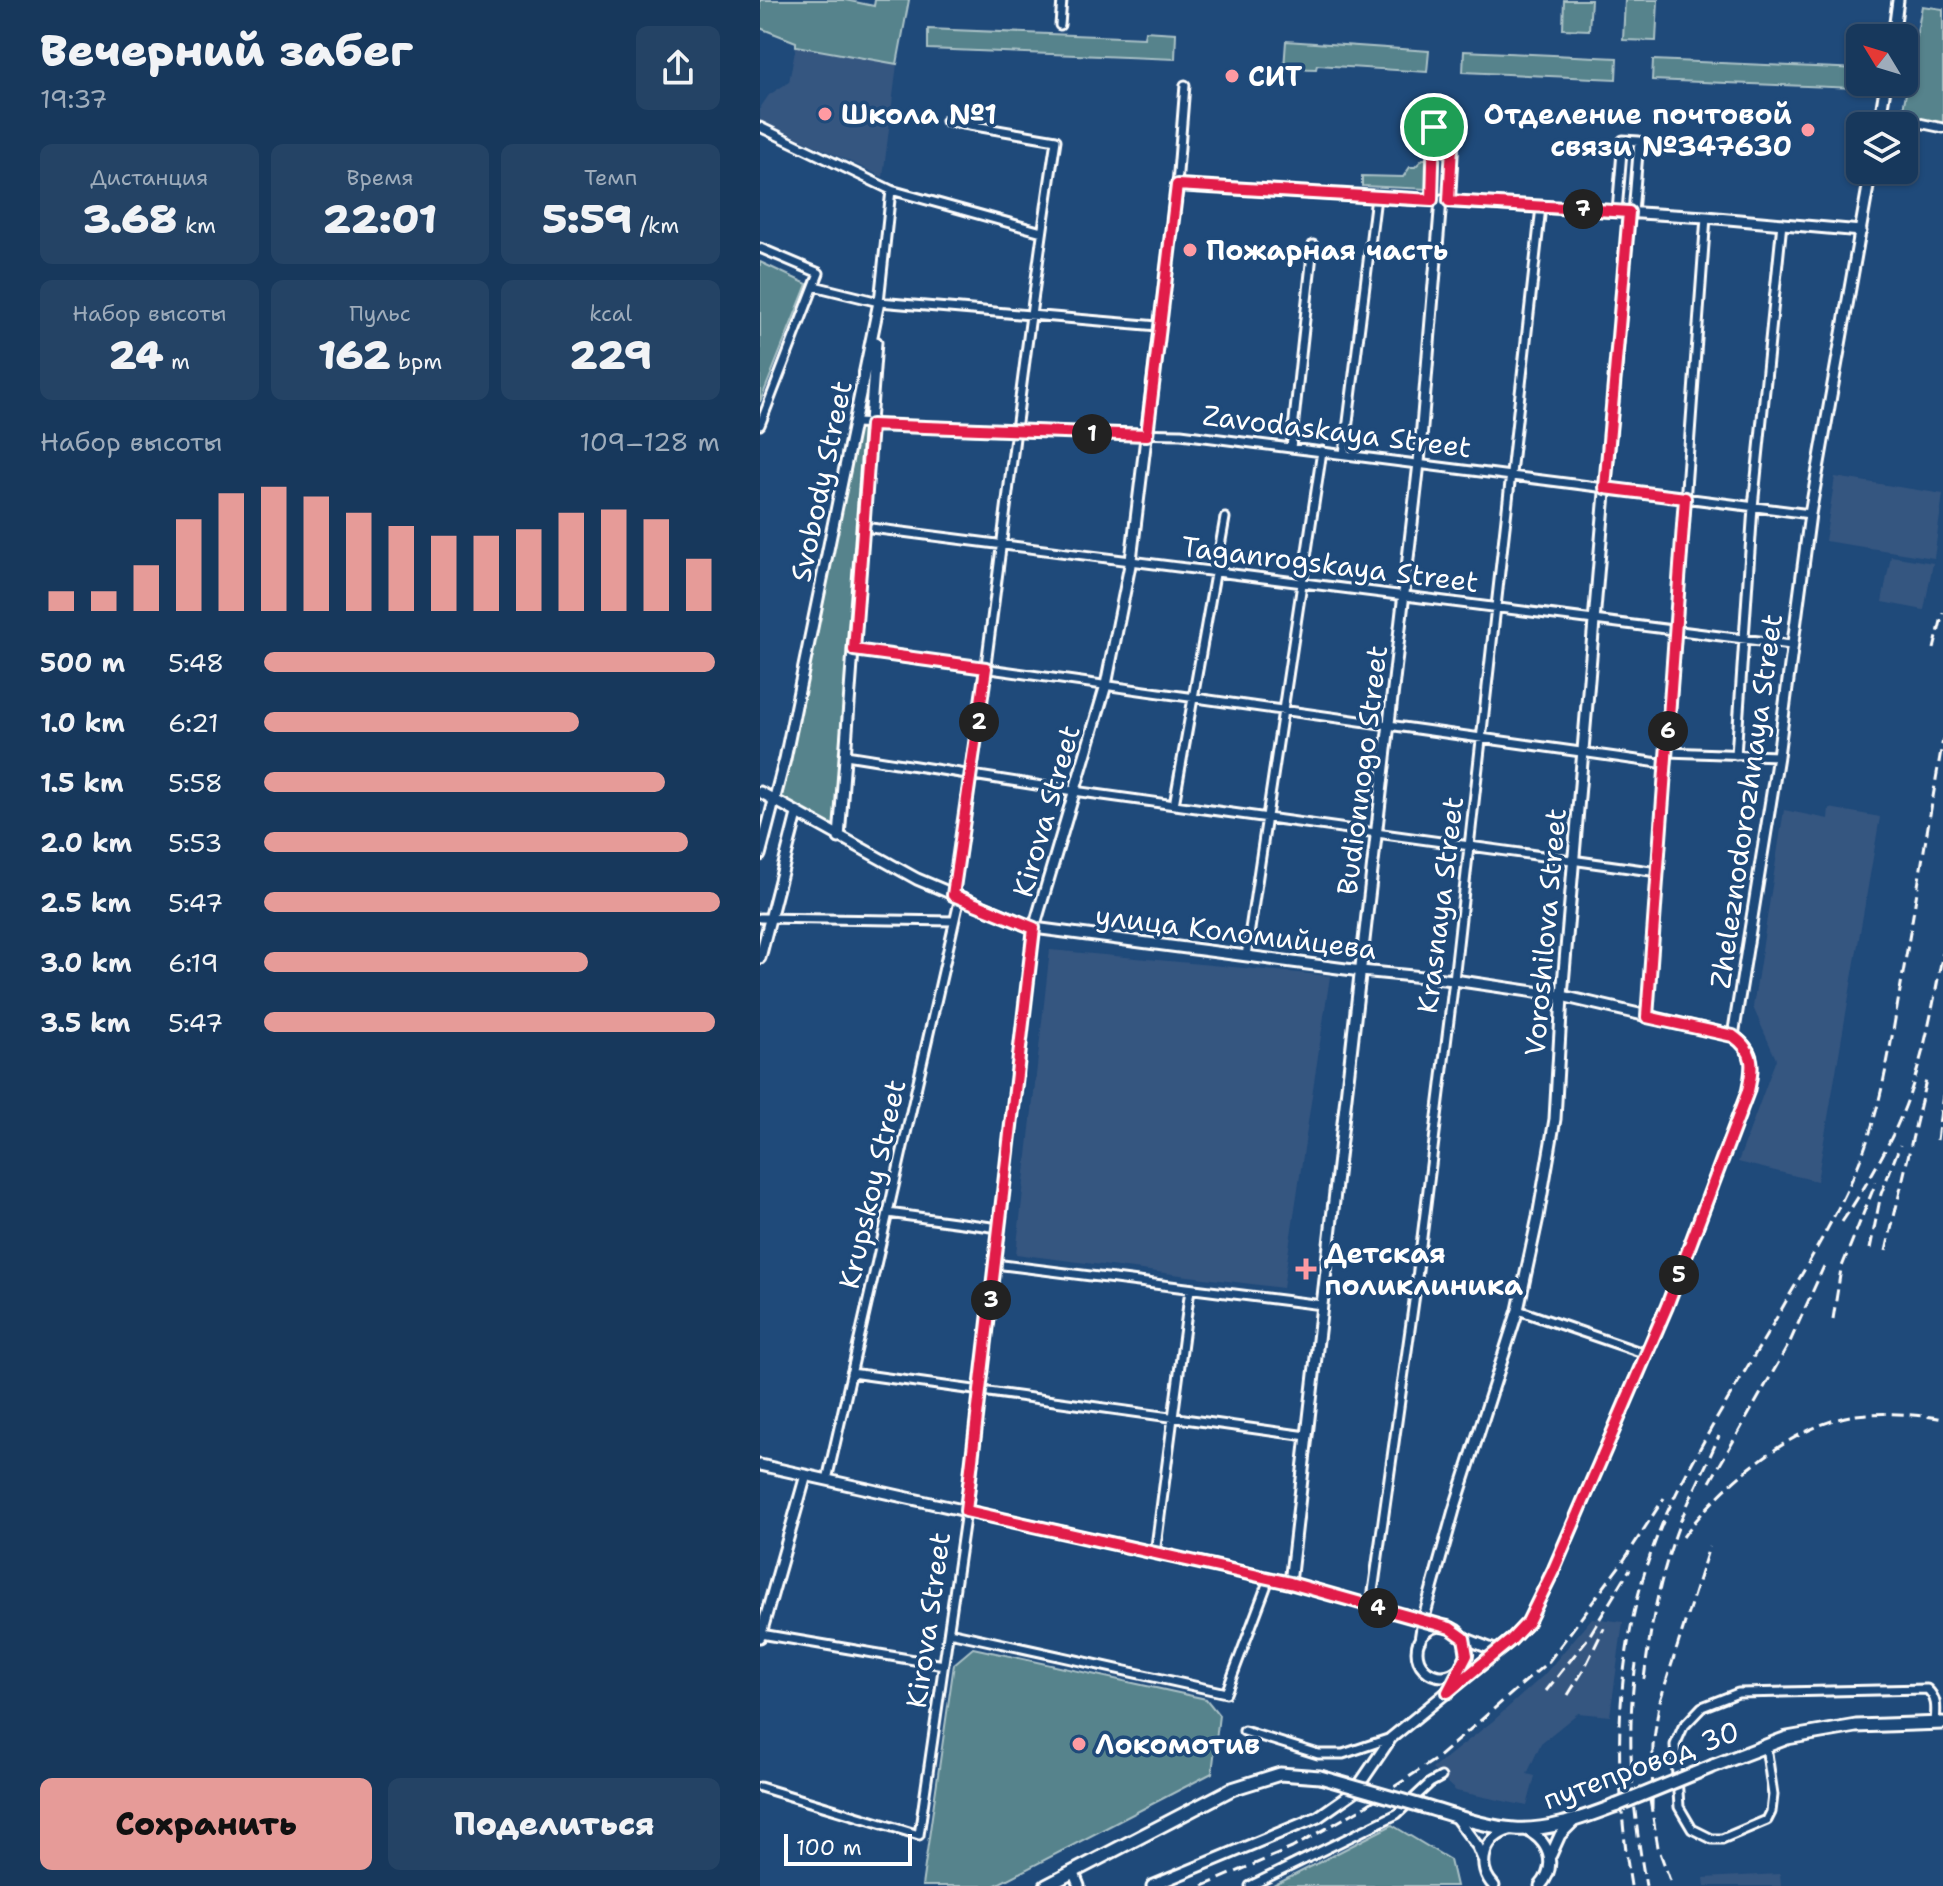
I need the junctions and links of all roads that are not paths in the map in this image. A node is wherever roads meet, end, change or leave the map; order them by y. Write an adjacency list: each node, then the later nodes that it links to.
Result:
1 (1062, 0): 4 (street)
2 (1898, 0): 3 (main road)
3 (1895, 24)
4 (1060, 25)
5 (1185, 85): 11 (street, Kirova Street)
6 (946, 121): 21 (street, Krupskoy Street)
7 (1918, 123): 9 (street)
8 (760, 127): 12 (street)
9 (1943, 128)
10 (1869, 184): 20 (main road, Zheleznodorozhnaya Street)
11 (1177, 185): 13 (main road); 27 (main road, Kirova Street)
12 (891, 190): 21 (street); 25 (street, Svobody Street)
13 (1376, 197): 14 (main road); 35 (street)
14 (1441, 200): 14 (street, Budionnogo Street); 15 (main road); 36 (main road, Budionnogo Street)
15 (1541, 207): 16 (main road); 37 (street, Krasnaya Street)
16 (1617, 211): 17 (main road); 17 (street, Voroshilova Street)
17 (1631, 212): 18 (main road); 38 (main road, Voroshilova Street)
18 (1706, 217): 19 (main road); 39 (street)
19 (1782, 223): 20 (main road); 40 (street)
20 (1861, 231): 41 (main road, Zheleznodorozhnaya Street)
21 (1042, 232): 26 (street, Krupskoy Street)
22 (1313, 245): 33 (street)
23 (760, 248): 24 (street)
24 (814, 286): 25 (street); 29 (street)
25 (879, 302): 26 (street); 28 (main road, Svobody Street); 30 (main road, Svobody Street)
26 (1029, 316): 27 (street); 31 (street, Krupskoy Street)
27 (1158, 326): 32 (main road, Kirova Street)
28 (856, 423): 30 (street, Zavodaskaya Street); 70 (main road, Svobody Street)
29 (760, 425)
30 (871, 425): 31 (street, Zavodaskaya Street); 43 (main road, Svobody Street)
31 (1017, 431): 32 (street, Zavodaskaya Street); 44 (street, Krupskoy Street)
32 (1147, 435): 33 (street, Zavodaskaya Street); 45 (main road, Kirova Street)
33 (1291, 448): 34 (street, Zavodaskaya Street)
34 (1322, 451): 35 (street, Zavodaskaya Street); 47 (street)
35 (1344, 454): 36 (street, Zavodaskaya Street)
36 (1419, 463): 37 (street, Zavodaskaya Street); 48 (main road, Budionnogo Street)
37 (1511, 476): 38 (street, Zavodaskaya Street); 49 (street, Krasnaya Street)
38 (1605, 488): 39 (street, Zavodaskaya Street); 50 (main road, Voroshilova Street)
39 (1685, 498): 40 (street, Zavodaskaya Street); 51 (street)
40 (1753, 507): 41 (street, Zavodaskaya Street); 52 (street)
41 (1810, 514): 53 (main road, Zheleznodorozhnaya Street)
42 (1225, 518): 46 (street)
43 (863, 527): 44 (street, Taganrogskaya Street); 54 (main road, Svobody Street)
44 (1002, 544): 45 (street, Taganrogskaya Street); 55 (street, Krupskoy Street)
45 (1131, 560): 46 (street, Taganrogskaya Street); 56 (main road, Kirova Street)
46 (1214, 571): 47 (street, Taganrogskaya Street); 57 (street)
47 (1303, 582): 48 (street, Taganrogskaya Street); 58 (street)
48 (1404, 595): 49 (street, Taganrogskaya Street); 59 (main road, Budionnogo Street)
49 (1496, 607): 50 (street, Taganrogskaya Street); 60 (street, Krasnaya Street)
50 (1594, 619): 51 (street, Taganrogskaya Street); 62 (main road, Voroshilova Street)
51 (1676, 630): 52 (street, Taganrogskaya Street); 61 (street)
52 (1742, 638): 53 (street, Taganrogskaya Street); 64 (street)
53 (1791, 645): 65 (main road, Zheleznodorozhnaya Street)
54 (854, 650): 55 (street); 63 (main road, Svobody Street)
55 (986, 668): 56 (street); 67 (street, Krupskoy Street)
56 (1106, 685): 57 (street); 68 (main road, Kirova Street)
57 (1192, 697): 58 (street); 71 (street)
58 (1283, 710): 59 (street); 73 (street)
59 (1389, 725): 60 (street); 74 (main road, Budionnogo Street)
60 (1482, 738): 62 (street); 76 (street, Krasnaya Street)
61 (1667, 752): 64 (street); 66 (street)
62 (1583, 753): 66 (street); 78 (main road, Voroshilova Street)
63 (846, 755): 67 (street); 75 (main road, Svobody Street)
64 (1736, 755): 65 (street)
65 (1778, 756): 90 (main road, Zheleznodorozhnaya Street)
66 (1666, 764): 79 (street)
67 (972, 774): 68 (street); 80 (street, Krupskoy Street)
68 (1074, 791): 71 (street); 83 (main road, Kirova Street)
69 (760, 792): 70 (main road, улица Коломийцева)
70 (775, 801): 72 (main road, улица Коломийцева); 77 (main road, Svobody Street)
71 (1174, 805): 73 (street)
72 (797, 814): 75 (main road, улица Коломийцева); 81 (main road)
73 (1267, 818): 74 (street); 84 (street)
74 (1377, 833): 76 (street); 86 (main road, Budionnogo Street)
75 (839, 838): 80 (main road, улица Коломийцева)
76 (1470, 846): 78 (street); 87 (street, Krasnaya Street)
77 (760, 855)
78 (1574, 860): 79 (street); 88 (main road, Voroshilova Street)
79 (1658, 872): 89 (street)
80 (957, 896): 82 (street, Krupskoy Street); 83 (main road, улица Коломийцева)
81 (765, 919): 82 (street); 85 (main road)
82 (954, 921): 91 (street, Krupskoy Street)
83 (1034, 928): 84 (main road, улица Коломийцева); 92 (main road, Kirova Street)
84 (1246, 956): 86 (main road, улица Коломийцева)
85 (760, 958)
86 (1361, 971): 87 (main road, улица Коломийцева); 95 (main road, Budionnogo Street)
87 (1454, 980): 88 (main road, улица Коломийцева); 109 (street, Krasnaya Street)
88 (1562, 996): 89 (main road, улица Коломийцева); 96 (main road, Voroshilova Street)
89 (1647, 1017): 90 (main road, улица Коломийцева)
90 (1733, 1036): 97 (main road)
91 (888, 1213): 92 (street); 98 (street, Krupskoy Street)
92 (999, 1228): 93 (main road, Kirova Street)
93 (995, 1264): 94 (street); 99 (main road, Kirova Street)
94 (1190, 1289): 95 (street); 100 (street)
95 (1322, 1305): 101 (main road, Budionnogo Street)
96 (1518, 1310): 97 (street); 110 (main road, Voroshilova Street)
97 (1646, 1354): 116 (main road)
98 (851, 1373): 99 (street); 104 (street, Krupskoy Street)
99 (980, 1391): 100 (street); 105 (main road, Kirova Street)
100 (1173, 1417): 101 (street); 106 (street)
101 (1307, 1436): 108 (main road, Budionnogo Street)
102 (760, 1465): 103 (main road)
103 (806, 1475): 104 (main road); 113 (main road)
104 (827, 1480): 105 (main road)
105 (966, 1511): 106 (main road); 112 (street, Kirova Street)
106 (1155, 1554): 107 (main road)
107 (1269, 1579): 108 (main road); 112 (street)
108 (1290, 1583): 109 (main road)
109 (1371, 1606): 110 (main road)
110 (1423, 1621): 111 (main road); 115 (main road, Voroshilova Street)
111 (1450, 1628): 114 (main road); 115 (main road)
112 (949, 1632): 117 (street, Kirova Street)
113 (760, 1636): 117 (street)
114 (1464, 1638): 116 (main road); 118 (main road)
115 (1420, 1640): 118 (main road)
116 (1497, 1651): 118 (main road); 119 (main road)
117 (944, 1665): 125 (street, Kirova Street)
118 (1462, 1667): 119 (main road)
119 (1448, 1692): 122 (main road)
120 (1939, 1723): 123 (main road, путепровод 30); 123 (street)
121 (1244, 1731): 122 (street)
122 (1391, 1738): 136 (main road)
123 (1766, 1746): 127 (main road, путепровод 30, bridge)
124 (1441, 1777): 137 (street)
125 (760, 1787)
126 (1454, 1815): 128 (main road, путепровод 30); 130 (main road); 131 (main road, путепровод 30, bridge)
127 (1575, 1820): 128 (main road, путепровод 30); 129 (main road)
128 (1518, 1829): 129 (main road); 130 (main road)
129 (1550, 1858): 132 (main road)
130 (1483, 1861): 133 (main road)
131 (1074, 1873): 134 (main road); 135 (main road)
132 (1543, 1884)
133 (1492, 1885)
134 (1046, 1886)
135 (1079, 1886)
136 (1152, 1886)
137 (1250, 1886)

